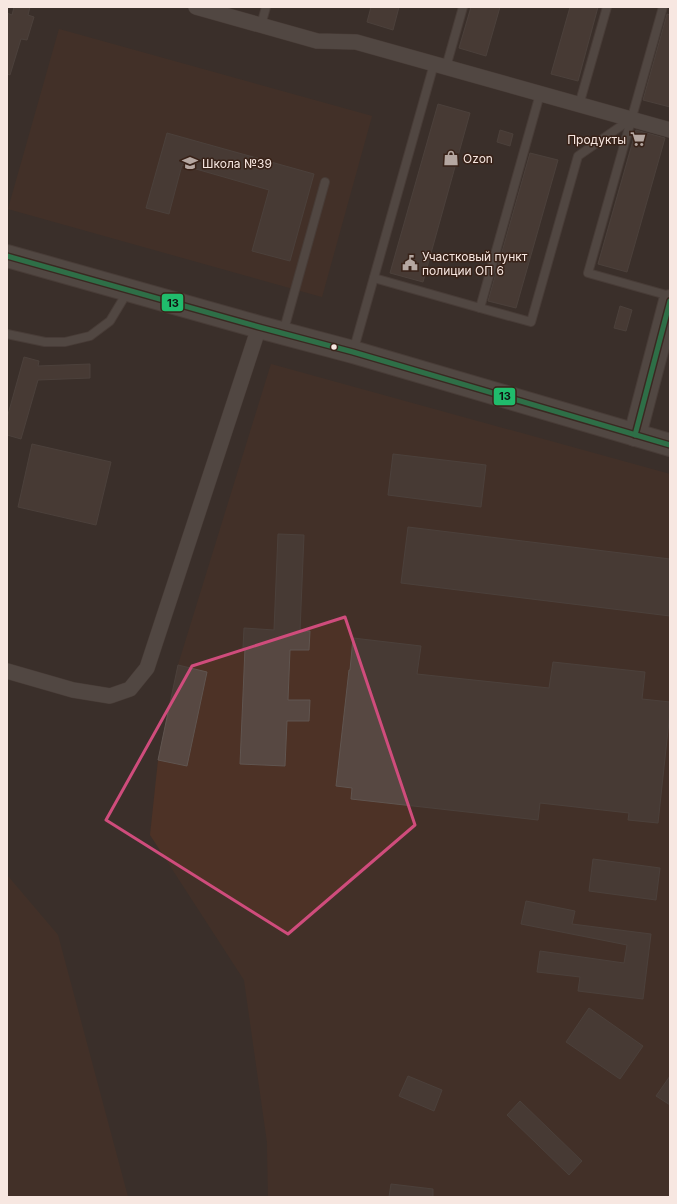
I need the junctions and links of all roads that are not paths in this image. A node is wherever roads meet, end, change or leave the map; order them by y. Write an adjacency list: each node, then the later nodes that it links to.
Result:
1 (196, 7): 6 (street)
2 (266, 7): 6 (lane)
3 (463, 7): 7 (lane)
4 (607, 7): 9 (lane)
5 (662, 7): 10 (lane)
6 (261, 25): 7 (street)
7 (440, 65): 8 (street); 14 (lane)
8 (540, 94): 9 (street); 18 (lane)
9 (579, 105): 10 (street)
10 (631, 119): 11 (street); 16 (lane); 18 (lane)
11 (670, 130)
12 (325, 182): 20 (lane)
13 (7, 256): 15 (main road)
14 (374, 278): 18 (lane); 22 (lane)
15 (128, 290): 19 (main road); 21 (lane)
16 (670, 296)
17 (670, 301): 23 (main road)
18 (480, 308)
19 (259, 327): 20 (main road); 25 (street)
20 (283, 334): 22 (main road)
21 (7, 335)
22 (353, 352): 23 (main road)
23 (635, 435): 24 (main road)
24 (670, 445)
25 (7, 671)

